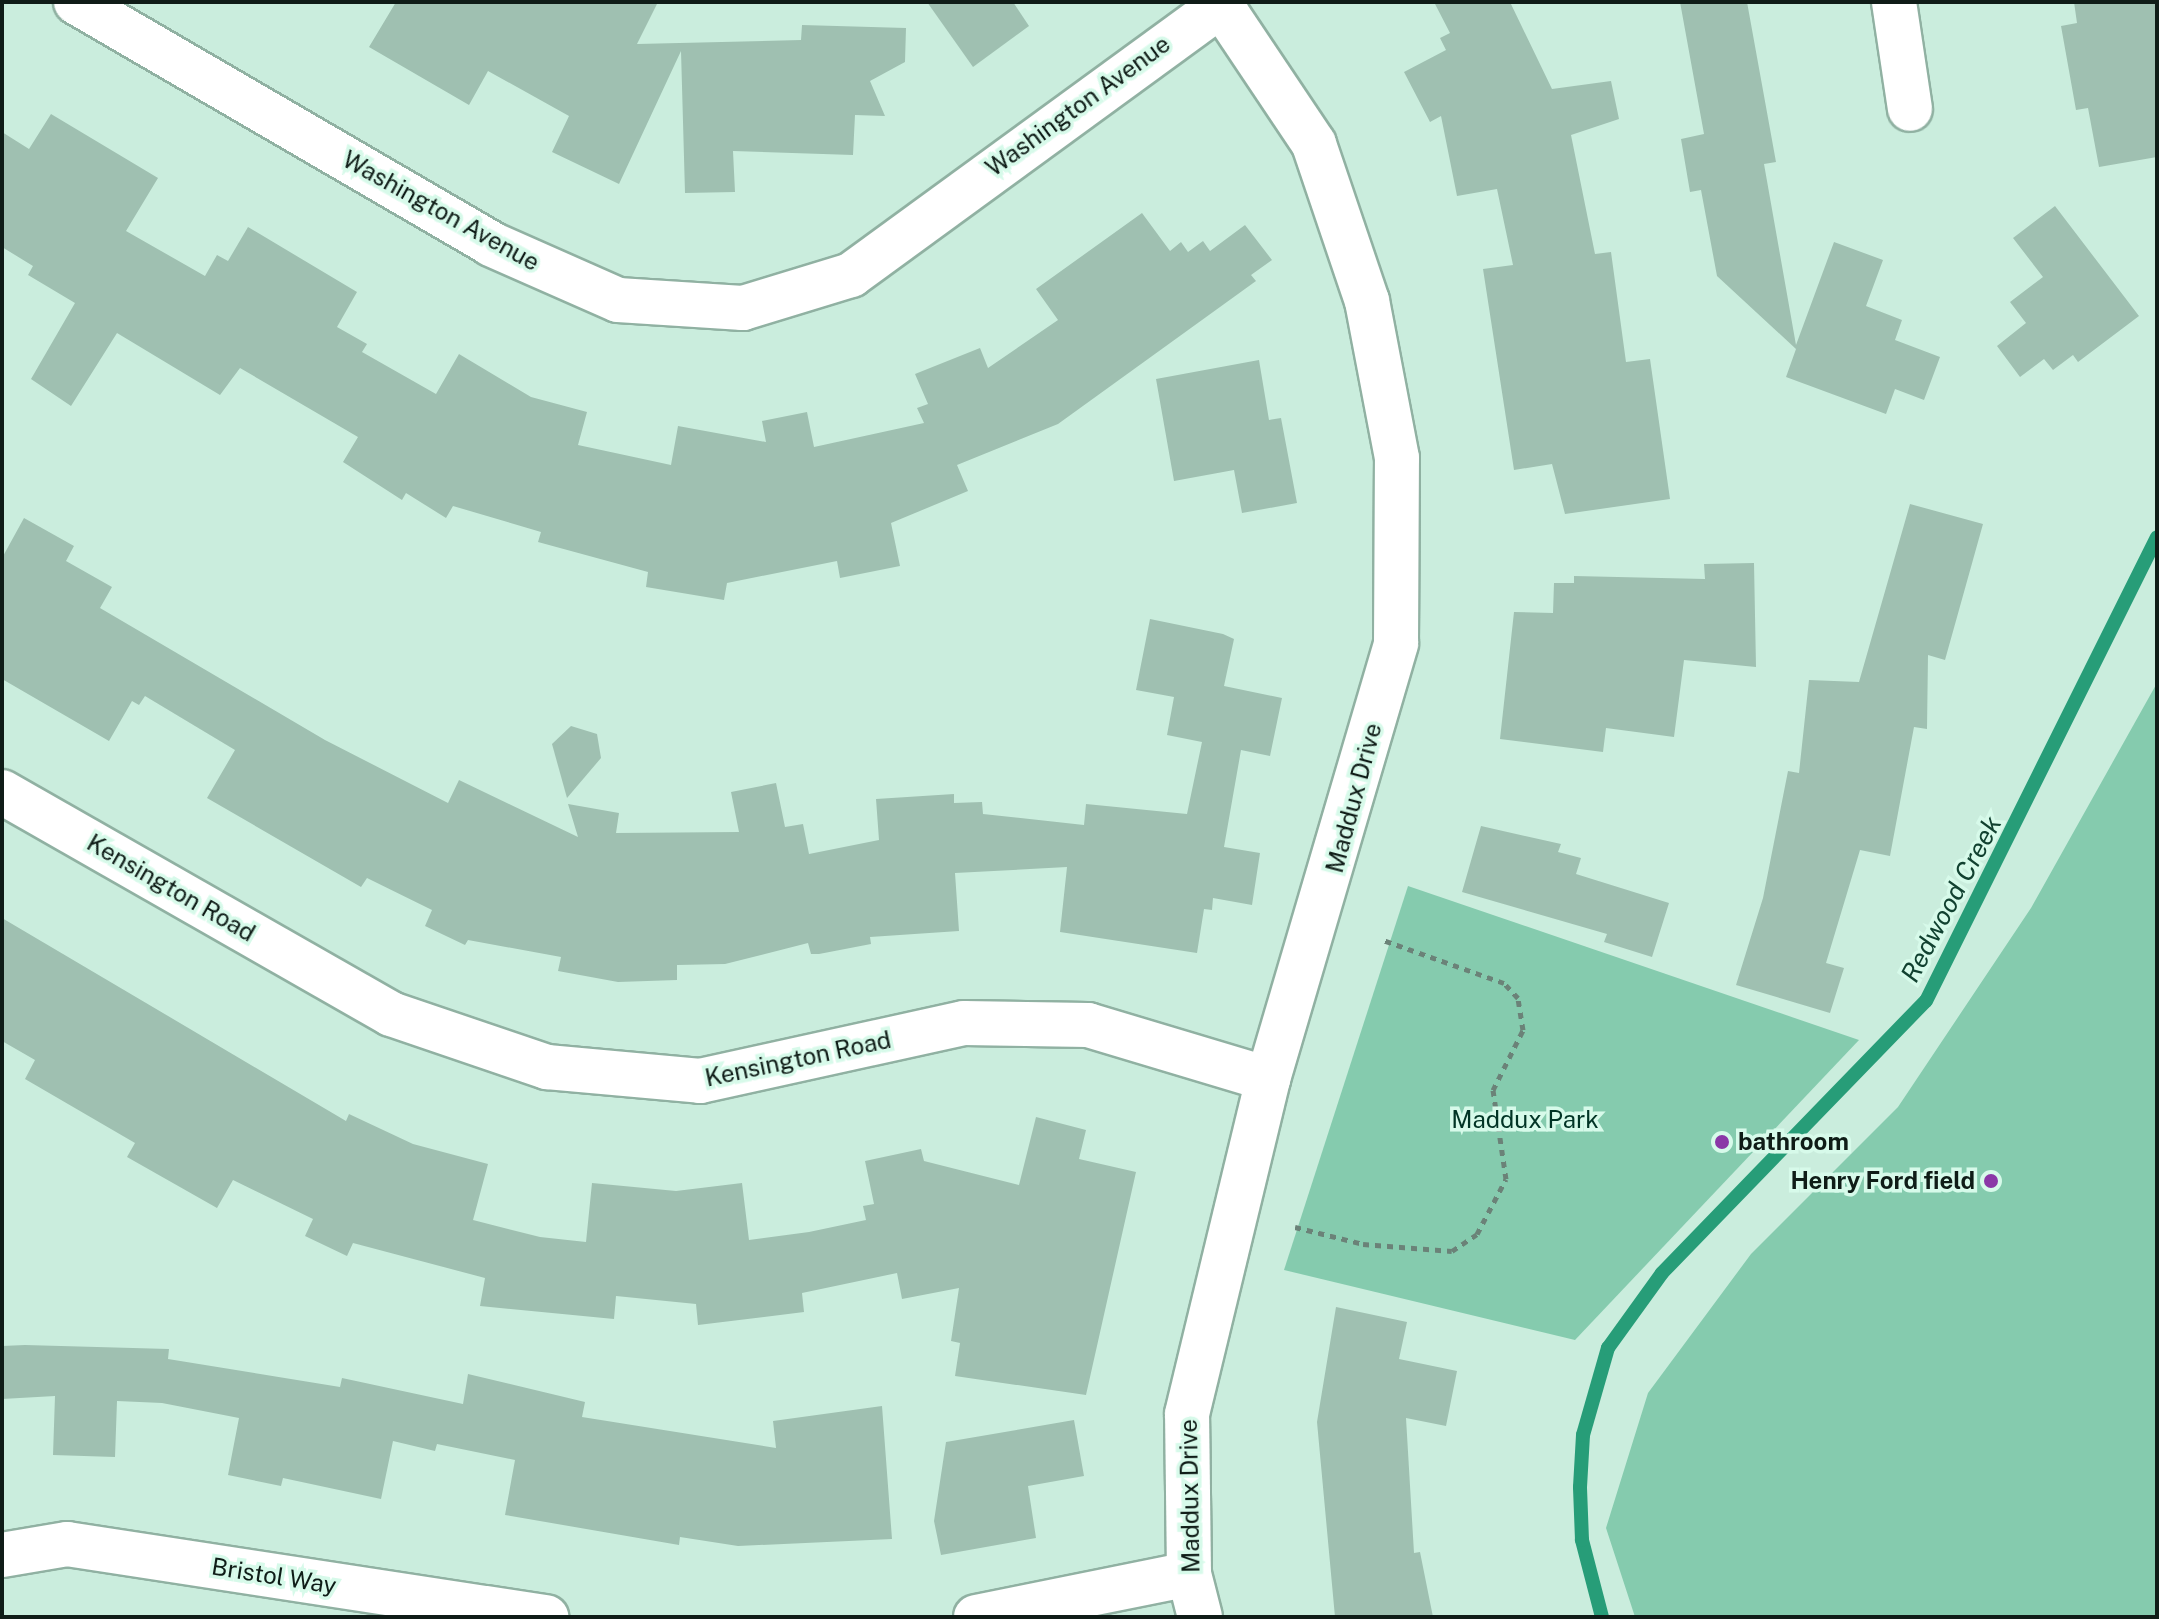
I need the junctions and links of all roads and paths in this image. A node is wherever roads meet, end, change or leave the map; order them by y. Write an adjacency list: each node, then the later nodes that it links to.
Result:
1 (76, 2): 3 (street, Washington Avenue)
2 (1894, 2): 4 (street)
3 (1221, 3): 7 (street, Maddux Drive)
4 (1910, 109)
5 (2, 792): 7 (street, Kensington Road)
6 (1383, 940): 8 (path)
7 (1268, 1079): 10 (street, Maddux Drive)
8 (1295, 1227)
9 (2, 1555): 11 (street, Bristol Way)
10 (1189, 1574): 12 (street); 13 (street, Maddux Drive)
11 (546, 1617)
12 (976, 1617)
13 (1200, 1617)

